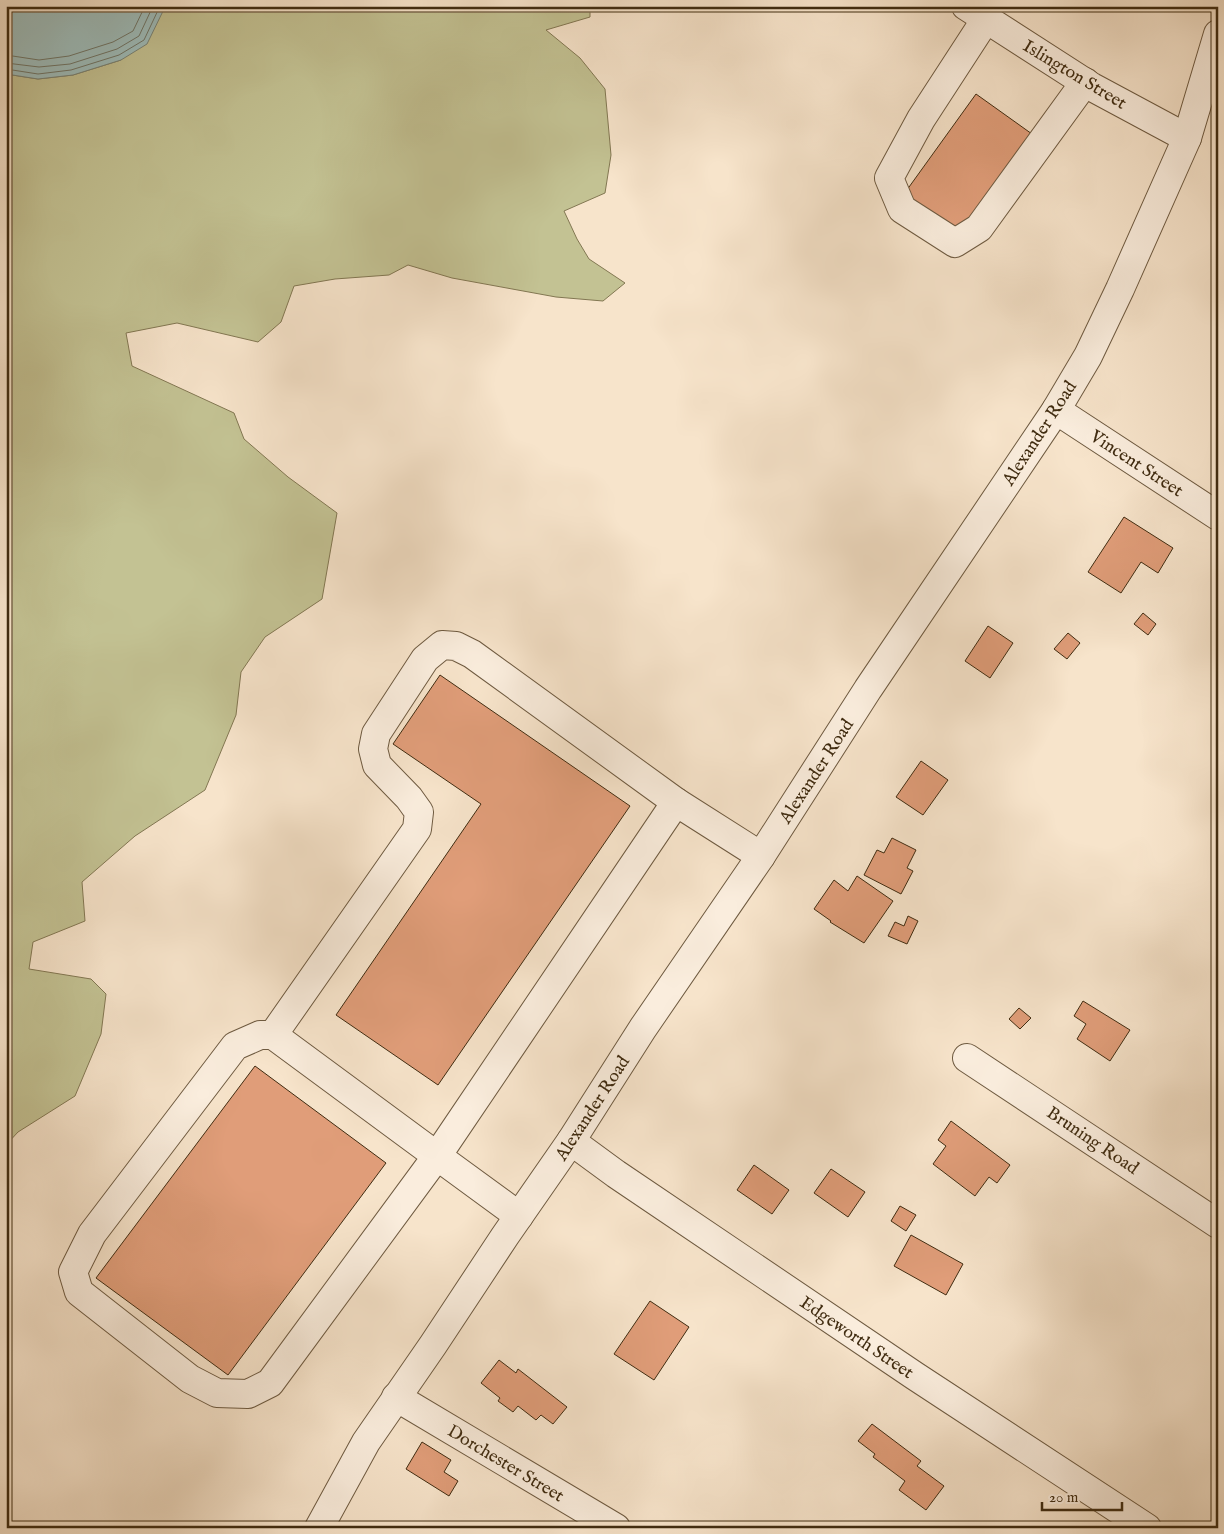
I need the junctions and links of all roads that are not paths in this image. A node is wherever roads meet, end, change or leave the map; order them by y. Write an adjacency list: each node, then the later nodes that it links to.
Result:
1 (976, 13): 3 (street, Islington Street); 3 (street)
2 (1218, 34): 4 (street, Alexander Road)
3 (1085, 82): 4 (street, Islington Street)
4 (1187, 138): 5 (street, Alexander Road)
5 (1056, 410): 6 (street, Vincent Street); 8 (street, Alexander Road)
6 (1218, 516)
7 (676, 802): 8 (street); 9 (street); 12 (street)
8 (761, 856): 11 (street, Alexander Road)
9 (273, 1035): 12 (street); 12 (street)
10 (967, 1058): 14 (street, Bruning Road)
11 (571, 1141): 13 (street, Alexander Road); 18 (street, Edgeworth Street)
12 (437, 1156): 13 (street)
13 (519, 1216): 15 (street, Alexander Road)
14 (1218, 1224)
15 (396, 1397): 16 (street, Alexander Road); 17 (street, Dorchester Street)
16 (319, 1528)
17 (616, 1528)
18 (1147, 1528)

